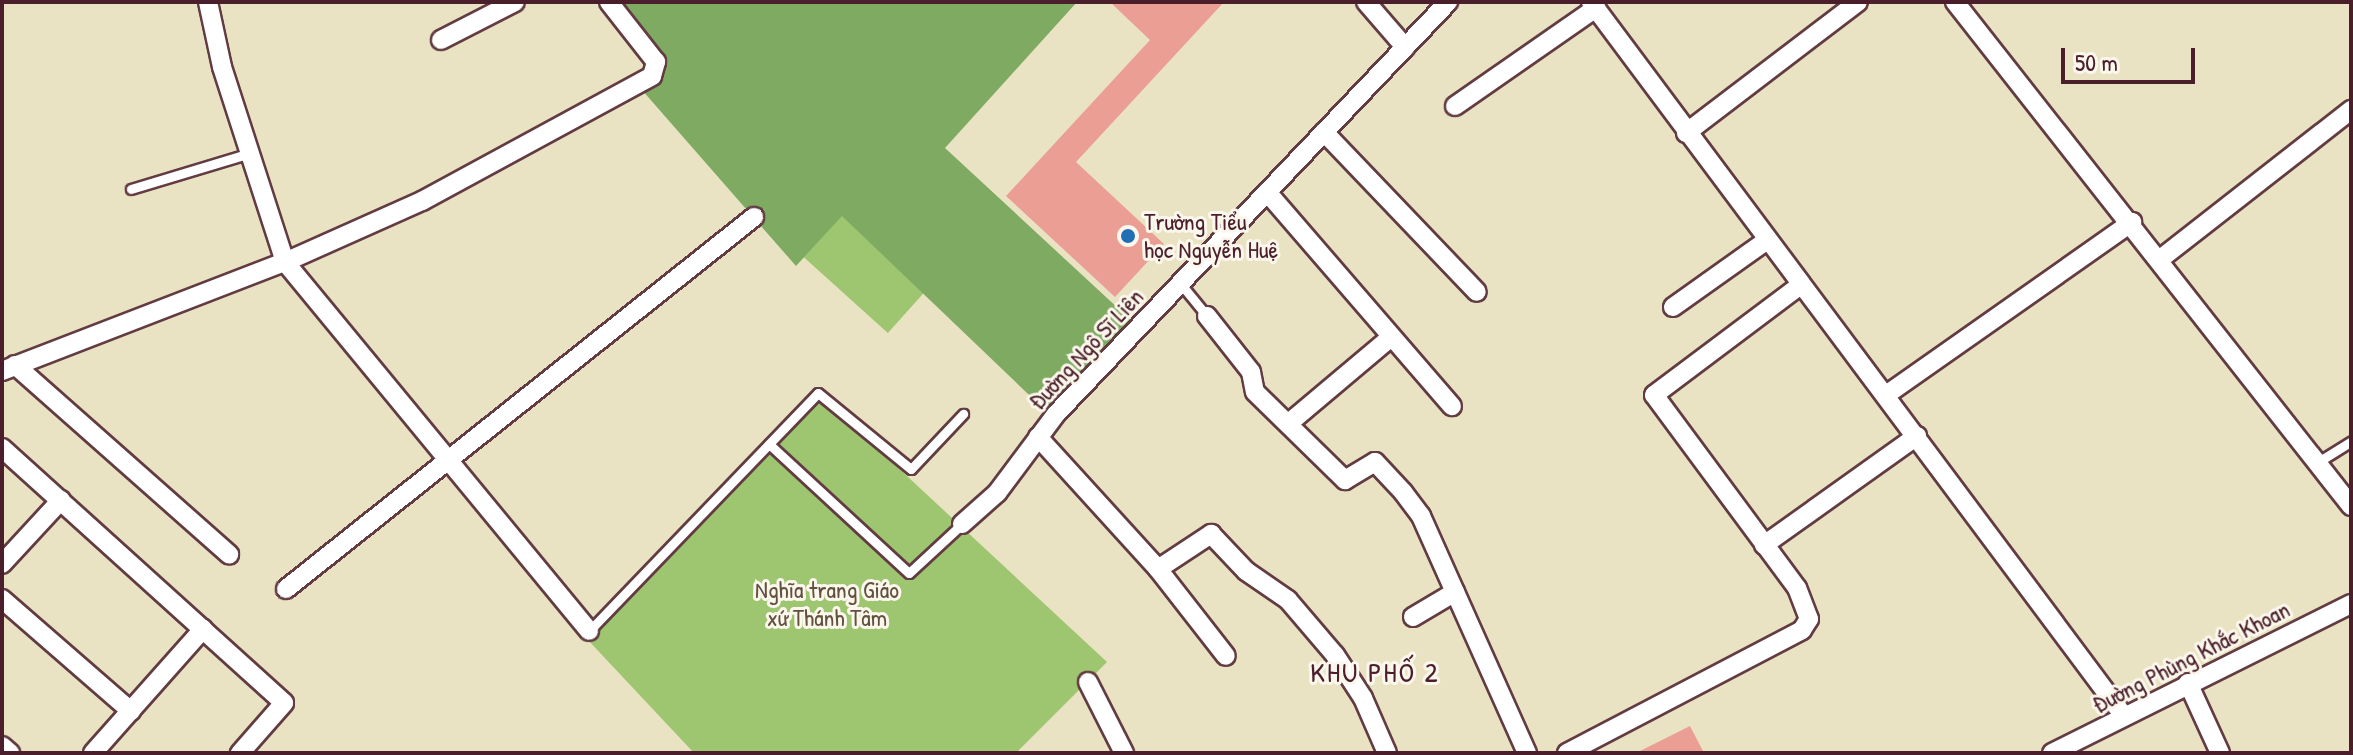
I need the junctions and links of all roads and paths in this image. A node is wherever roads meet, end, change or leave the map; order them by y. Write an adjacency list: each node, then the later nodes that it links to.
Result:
1 (208, 2): 15 (street)
2 (515, 2): 9 (street)
3 (609, 2): 22 (street)
4 (1366, 2): 10 (street)
5 (1448, 2): 10 (street, Đường Ngô Sĩ Liên)
6 (1858, 2): 14 (street)
7 (1955, 2): 19 (street)
8 (1594, 5): 11 (street); 14 (street)
9 (441, 40)
10 (1405, 47): 13 (street, Đường Ngô Sĩ Liên)
11 (1455, 106)
12 (2351, 110): 21 (street)
13 (1324, 132): 17 (street, Đường Ngô Sĩ Liên); 25 (street)
14 (1686, 133): 20 (street)
15 (250, 153): 16 (lane); 22 (street)
16 (131, 189)
17 (1267, 192): 23 (street, Đường Ngô Sĩ Liên); 28 (street)
18 (754, 217): 39 (street)
19 (2132, 222): 21 (street); 30 (street)
20 (1766, 241): 24 (street); 26 (street)
21 (2159, 260): 40 (street)
22 (285, 262): 29 (street); 39 (street)
23 (1180, 283): 27 (lane); 35 (street, Đường Ngô Sĩ Liên)
24 (1799, 286): 30 (street); 44 (street)
25 (1477, 292)
26 (1673, 307)
27 (1207, 316): 33 (street)
28 (1391, 337): 31 (street); 33 (street)
29 (9, 368): 45 (street)
30 (1886, 395): 34 (street)
31 (1452, 406)
32 (963, 414): 37 (lane)
33 (1289, 423): 49 (street)
34 (1917, 436): 44 (street); 59 (street)
35 (1038, 437): 43 (street, Đường Ngô Sĩ Liên); 47 (street)
36 (2351, 441): 40 (lane)
37 (769, 444): 43 (lane); 54 (lane)
38 (2, 448): 41 (street)
39 (450, 458): 48 (street); 54 (street)
40 (2318, 462): 42 (street)
41 (61, 500): 46 (street); 53 (street)
42 (2351, 506)
43 (962, 524)
44 (1764, 545): 67 (street)
45 (229, 554)
46 (2, 564)
47 (1158, 569): 55 (street); 65 (street)
48 (286, 589)
49 (1455, 592): 52 (street); 66 (street)
50 (2, 599): 58 (street)
51 (2351, 604): 57 (street, Đường Phùng Khắc Khoan)
52 (1413, 617)
53 (203, 629): 58 (street); 63 (street)
54 (589, 631)
55 (1226, 656)
56 (1088, 682): 64 (street)
57 (2188, 683): 59 (street, Đường Phùng Khắc Khoan); 69 (street)
58 (131, 711): 62 (street)
59 (2124, 716): 68 (street, Đường Phùng Khắc Khoan)
60 (2, 746): 61 (street)
61 (10, 753)
62 (93, 753)
63 (240, 753)
64 (1124, 753)
65 (1387, 753)
66 (1527, 753)
67 (1567, 753)
68 (2052, 753)
69 (2220, 753)

